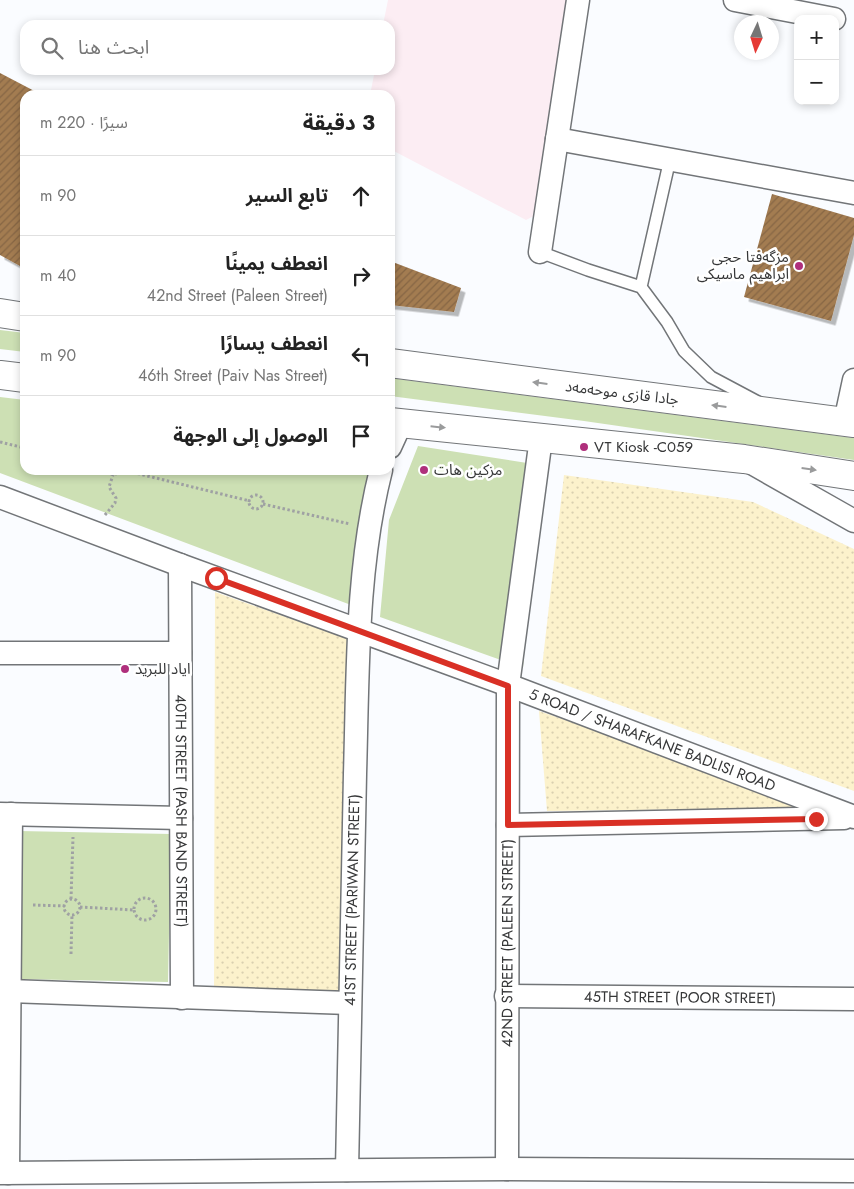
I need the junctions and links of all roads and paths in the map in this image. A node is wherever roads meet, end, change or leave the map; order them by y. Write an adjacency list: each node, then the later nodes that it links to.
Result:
1 (578, 0): 7 (street)
2 (735, 0): 3 (street)
3 (763, 2): 4 (street)
4 (818, 15)
5 (839, 20): 6 (street)
6 (854, 23)
7 (557, 138): 8 (street); 10 (street)
8 (670, 159): 9 (street); 11 (lane)
9 (854, 192)
10 (540, 252): 11 (lane)
11 (641, 287): 20 (lane)
12 (0, 300): 14 (lane)
13 (0, 313): 15 (main road)
14 (20, 313)
15 (20, 315)
16 (395, 364): 20 (main road, جادا قازی موحەمەد, one-way to 16)
17 (0, 375): 18 (main road)
18 (20, 377)
19 (854, 380): 21 (street)
20 (782, 414): 21 (main road, جادا قازی موحەمەد)
21 (850, 423)
22 (395, 431): 23 (main road, one-way to 23)
23 (541, 438): 26 (main road); 41 (street, 42ND STREET (PALEEN STREET))
24 (0, 442): 25 (path)
25 (20, 447)
26 (744, 460): 30 (main road, one-way to 30); 34 (street)
27 (113, 475): 36 (path)
28 (142, 475): 32 (path)
29 (380, 475): 35 (street, 41ST STREET (PARIWAN STREET))
30 (854, 476)
31 (0, 497): 36 (street, 5 ROAD / SHARAFKANE BADLISI ROAD)
32 (250, 501): 33 (path); 33 (path)
33 (262, 504): 35 (path)
34 (854, 521)
35 (368, 528): 38 (street, 41ST STREET (PARIWAN STREET))
36 (96, 533): 37 (street, 5 ROAD / SHARAFKANE BADLISI ROAD)
37 (180, 565): 38 (street, 5 ROAD / SHARAFKANE BADLISI ROAD); 40 (street, 40TH STREET (PASH BAND STREET))
38 (359, 630): 41 (street, 5 ROAD / SHARAFKANE BADLISI ROAD); 58 (street, 41ST STREET (PARIWAN STREET))
39 (0, 653): 40 (street)
40 (180, 653): 43 (street, 40TH STREET (PASH BAND STREET))
41 (508, 686): 44 (street, 5 ROAD / SHARAFKANE BADLISI ROAD); 45 (street, 42ND STREET (PALEEN STREET))
42 (6, 814): 43 (street); 48 (street)
43 (181, 818): 56 (street, 40TH STREET (PASH BAND STREET))
44 (854, 818): 45 (street)
45 (508, 825): 55 (street, 42ND STREET (PALEEN STREET))
46 (73, 837): 47 (path)
47 (71, 899): 49 (path); 50 (path)
48 (10, 904): 49 (path); 54 (street)
49 (65, 906): 52 (path)
50 (80, 906): 51 (path); 52 (path)
51 (134, 910): 51 (path)
52 (72, 914): 53 (path)
53 (71, 954)
54 (8, 991): 56 (street); 61 (street)
55 (506, 996): 57 (street, 45TH STREET (POOR STREET)); 62 (street, 42ND STREET (PALEEN STREET))
56 (182, 998): 58 (street)
57 (854, 999)
58 (349, 1003): 59 (street, 41ST STREET (PARIWAN STREET))
59 (347, 1170): 62 (street); 63 (street)
60 (854, 1171): 64 (street)
61 (4, 1173): 63 (street)
62 (513, 1176): 64 (street)
63 (171, 1180)
64 (711, 1180)

